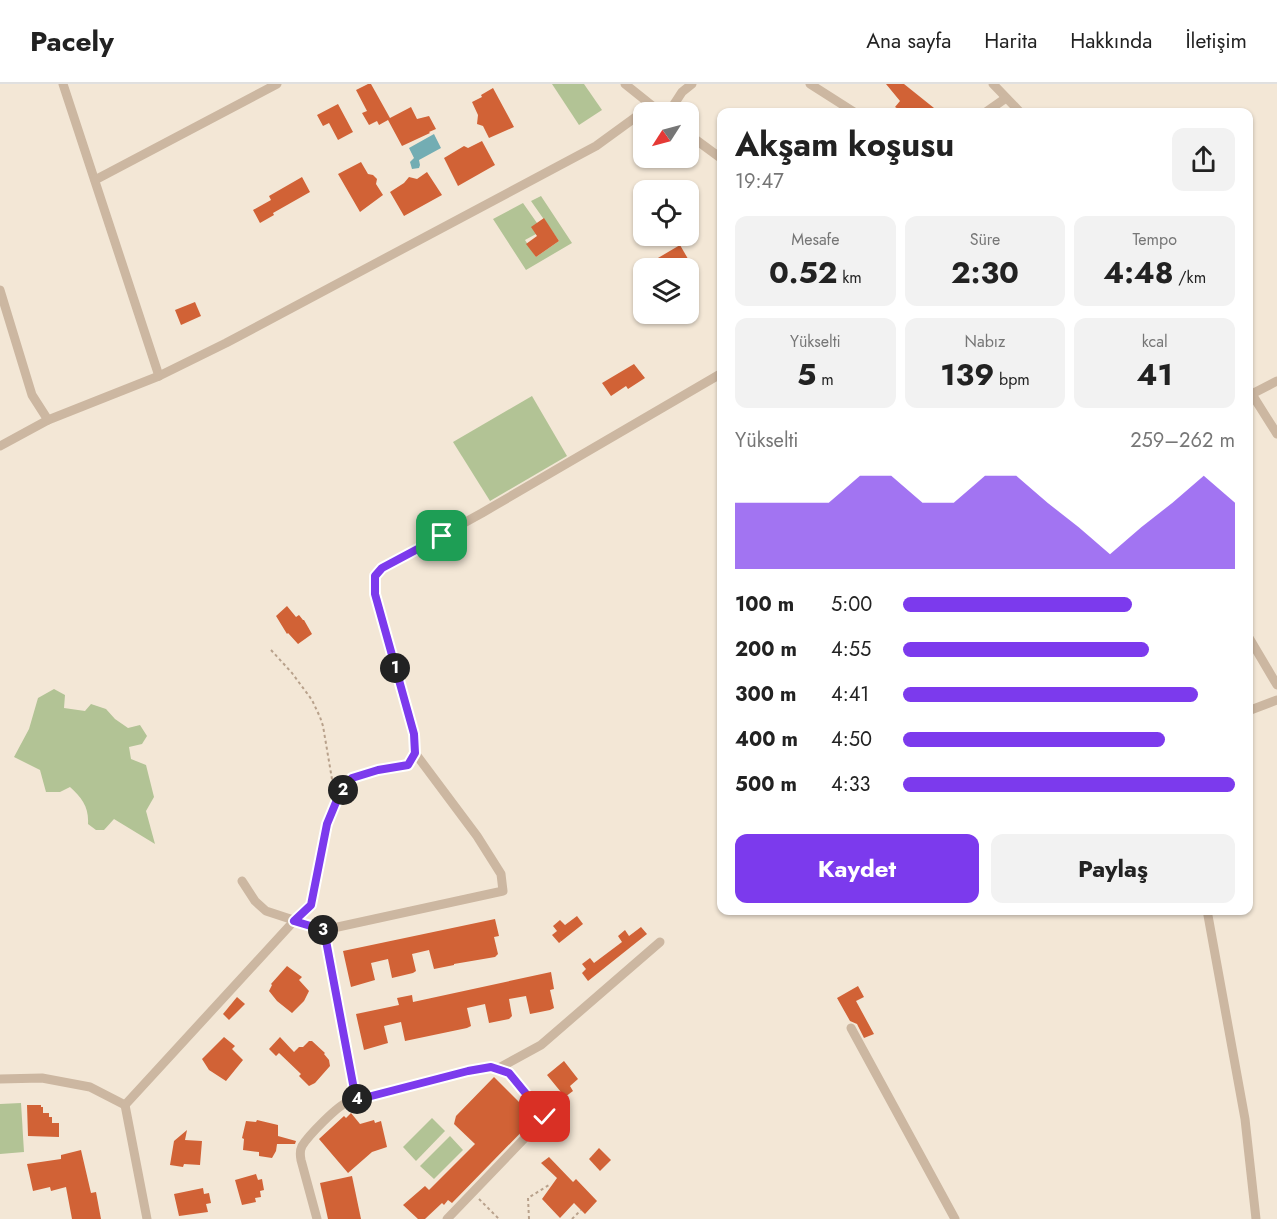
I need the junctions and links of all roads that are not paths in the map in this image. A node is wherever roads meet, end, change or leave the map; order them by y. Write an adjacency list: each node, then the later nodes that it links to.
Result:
1 (63, 84): 16 (street)
2 (277, 84): 16 (street)
3 (625, 84): 8 (street)
4 (692, 84): 9 (street)
5 (810, 84): 10 (street)
6 (993, 84): 7 (street)
7 (1006, 98): 11 (street); 12 (street)
8 (646, 102)
9 (676, 102)
10 (848, 108)
11 (992, 108)
12 (1016, 108)
13 (633, 119): 18 (street)
14 (699, 142): 15 (street)
15 (717, 155)
16 (94, 180): 18 (street)
17 (0, 290): 23 (street)
18 (159, 376): 23 (street)
19 (717, 376): 30 (street)
20 (1277, 381): 21 (street)
21 (1253, 391)
22 (1253, 399): 24 (street)
23 (48, 420): 25 (street)
24 (1277, 434)
25 (0, 446)
26 (1253, 644): 27 (street)
27 (1277, 685)
28 (1277, 700): 29 (street)
29 (1253, 709)
30 (415, 753): 33 (street); 34 (street)
31 (242, 881): 33 (street)
32 (1208, 915): 45 (street)
33 (294, 921): 34 (street); 40 (street)
34 (324, 930): 39 (street)
35 (660, 942): 37 (street)
36 (851, 1028): 44 (street)
37 (497, 1069): 39 (street); 43 (street)
38 (0, 1079): 40 (street)
39 (356, 1100): 42 (street)
40 (125, 1105): 41 (street)
41 (147, 1219)
42 (317, 1219)
43 (447, 1219)
44 (955, 1219)
45 (1256, 1219)

